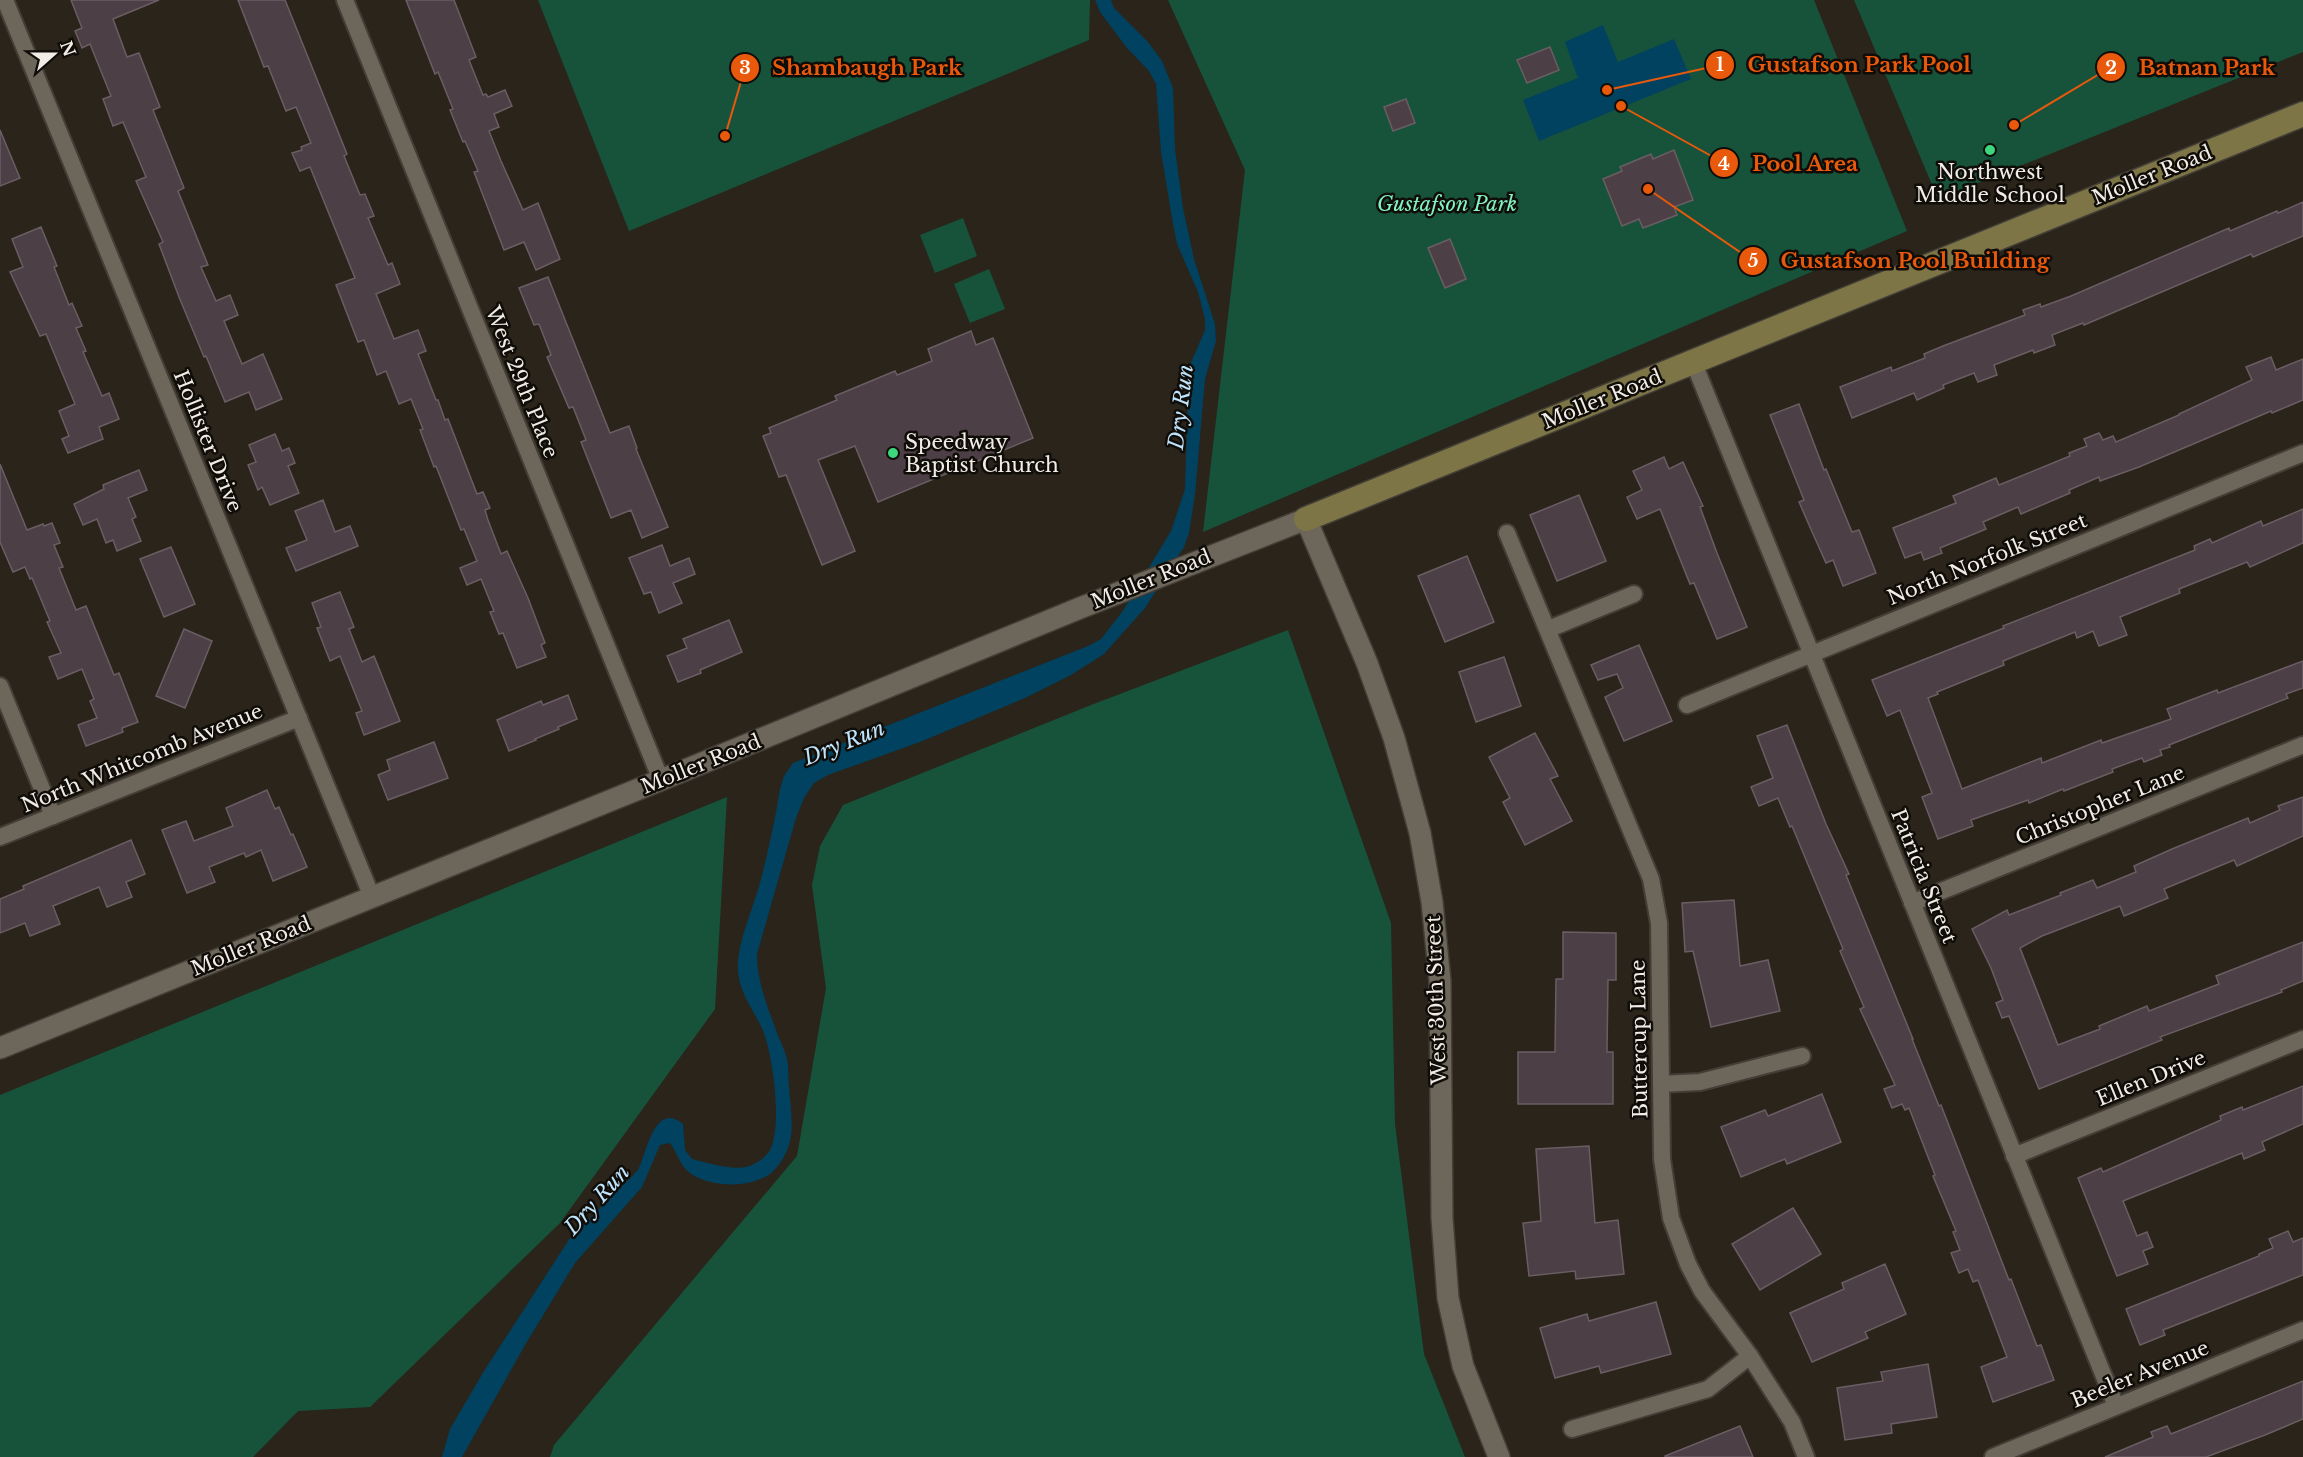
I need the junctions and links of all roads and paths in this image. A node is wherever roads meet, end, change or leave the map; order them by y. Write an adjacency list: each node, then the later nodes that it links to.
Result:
1 (5, 0): 13 (street, Hollister Drive)
2 (345, 0): 15 (street, West 29th Place)
3 (2303, 114): 4 (main road, Moller Road)
4 (1693, 362): 6 (main road, Moller Road); 10 (street, Patricia Street)
5 (2303, 453): 10 (street, North Norfolk Street)
6 (1306, 519): 15 (street, Moller Road); 29 (street, West 30th Street)
7 (1508, 532): 9 (street, Buttercup Lane)
8 (1634, 594): 9 (street)
9 (1549, 629): 23 (street, Buttercup Lane)
10 (1811, 654): 12 (street, North Norfolk Street); 19 (street, Patricia Street)
11 (0, 686): 16 (street)
12 (1687, 705)
13 (299, 718): 16 (street, North Whitcomb Avenue); 18 (street, Hollister Drive)
14 (2303, 746): 19 (street, Christopher Lane)
15 (661, 780): 18 (street, Moller Road)
16 (53, 816): 17 (street, North Whitcomb Avenue)
17 (0, 837)
18 (372, 897): 21 (street, Moller Road)
19 (1912, 903): 24 (street, Patricia Street)
20 (2303, 1039): 24 (street, Ellen Drive)
21 (0, 1048)
22 (1802, 1056): 23 (street)
23 (1661, 1084): 26 (street, Buttercup Lane)
24 (2014, 1156): 27 (street, Patricia Street)
25 (2303, 1330): 27 (street, Beeler Avenue)
26 (1750, 1356): 28 (street); 30 (street, Buttercup Lane)
27 (2116, 1406): 31 (street, Beeler Avenue)
28 (1572, 1429)
29 (1499, 1457)
30 (1806, 1457)
31 (1993, 1457)

